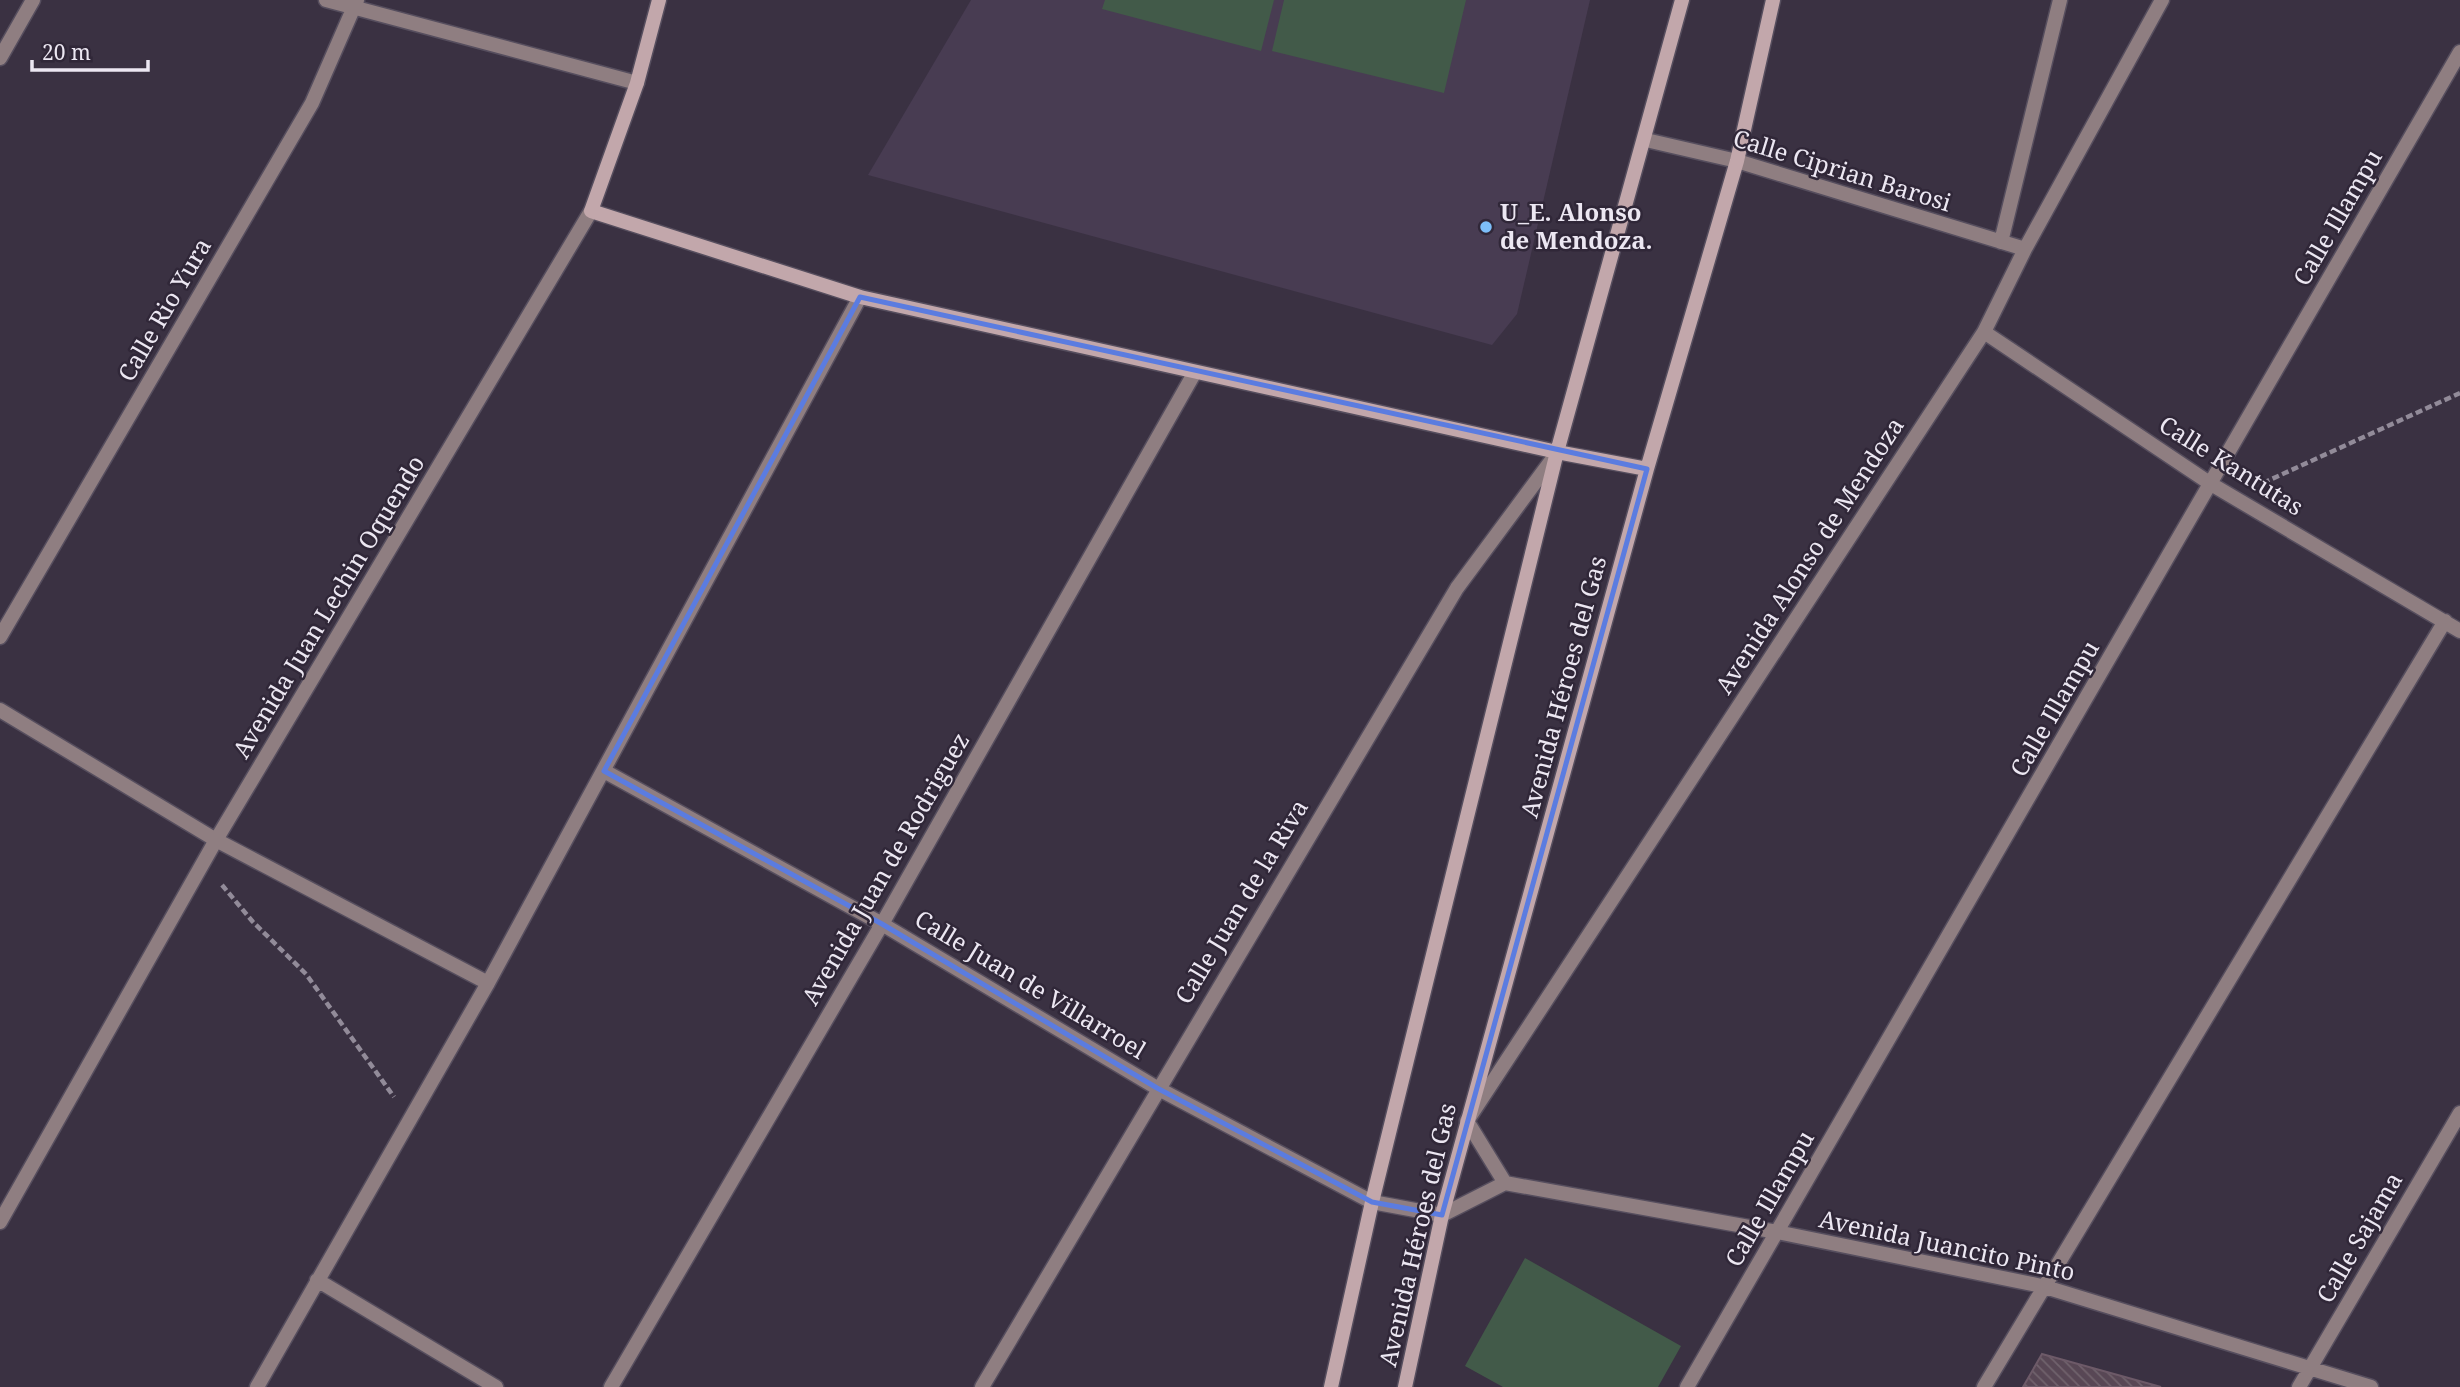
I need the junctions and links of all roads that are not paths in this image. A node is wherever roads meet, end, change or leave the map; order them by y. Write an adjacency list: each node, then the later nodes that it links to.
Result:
1 (33, 0): 10 (street)
2 (327, 0): 8 (street)
3 (659, 0): 11 (street, Avenida Juan Lechin Oquendo)
4 (1682, 0): 12 (street, Avenida Héroes del Gas)
5 (1773, 0): 13 (street, Avenida Héroes del Gas)
6 (2060, 0): 15 (street)
7 (2162, 0): 16 (street, Avenida Alonso de Mendoza)
8 (356, 4): 11 (street); 25 (street, Calle Rio Yura)
9 (2460, 52): 22 (street, Calle Illampu)
10 (0, 58)
11 (637, 83): 14 (street, Avenida Juan Lechin Oquendo)
12 (1646, 140): 13 (street, Calle Ciprian Barosi); 20 (street, Avenida Héroes del Gas)
13 (1737, 161): 15 (street, Calle Ciprian Barosi); 21 (street, Avenida Héroes del Gas)
14 (591, 211): 17 (street); 28 (street, Avenida Juan Lechin Oquendo)
15 (2001, 243): 16 (street, Calle Ciprian Barosi)
16 (2025, 249): 18 (street, Avenida Alonso de Mendoza)
17 (860, 297): 19 (street); 27 (street)
18 (1984, 332): 22 (street, Calle Kantutas); 33 (street, Avenida Alonso de Mendoza)
19 (1195, 372): 20 (street); 29 (street, Avenida Juan de Rodriguez)
20 (1558, 452): 21 (street); 31 (street, Calle Juan de la Riva); 35 (street, Avenida Héroes del Gas)
21 (1647, 469): 33 (street, Avenida Héroes del Gas)
22 (2211, 484): 23 (street, Calle Kantutas); 38 (street, Calle Illampu)
23 (2445, 621): 24 (street, Calle Kantutas); 40 (street)
24 (2460, 631)
25 (0, 637)
26 (0, 710): 28 (street)
27 (604, 771): 29 (street, Calle Juan de Villarroel); 30 (street)
28 (216, 840): 30 (street); 37 (street, Avenida Juan Lechin Oquendo)
29 (882, 924): 31 (street, Calle Juan de Villarroel); 44 (street, Avenida Juan de Rodriguez)
30 (488, 983): 39 (street)
31 (1157, 1088): 35 (street, Calle Juan de Villarroel); 45 (street, Calle Juan de la Riva)
32 (2460, 1113): 41 (street, Calle Sajama)
33 (1468, 1121): 34 (street); 36 (street, Avenida Héroes del Gas)
34 (1505, 1183): 36 (street); 38 (street, Avenida Juancito Pinto)
35 (1372, 1202): 36 (street, Calle Juan de Villarroel); 46 (street, Avenida Héroes del Gas)
36 (1442, 1214): 47 (street, Avenida Héroes del Gas)
37 (0, 1222)
38 (1777, 1232): 40 (street, Avenida Juancito Pinto); 48 (street, Calle Illampu)
39 (317, 1280): 42 (street); 43 (street)
40 (2042, 1286): 41 (street, Avenida Juancito Pinto); 49 (street)
41 (2309, 1369): 50 (street, Calle Sajama); 51 (street, Avenida Juancito Pinto)
42 (257, 1387)
43 (496, 1387)
44 (611, 1387)
45 (982, 1387)
46 (1331, 1387)
47 (1405, 1387)
48 (1687, 1387)
49 (1984, 1387)
50 (2299, 1387)
51 (2371, 1387)

